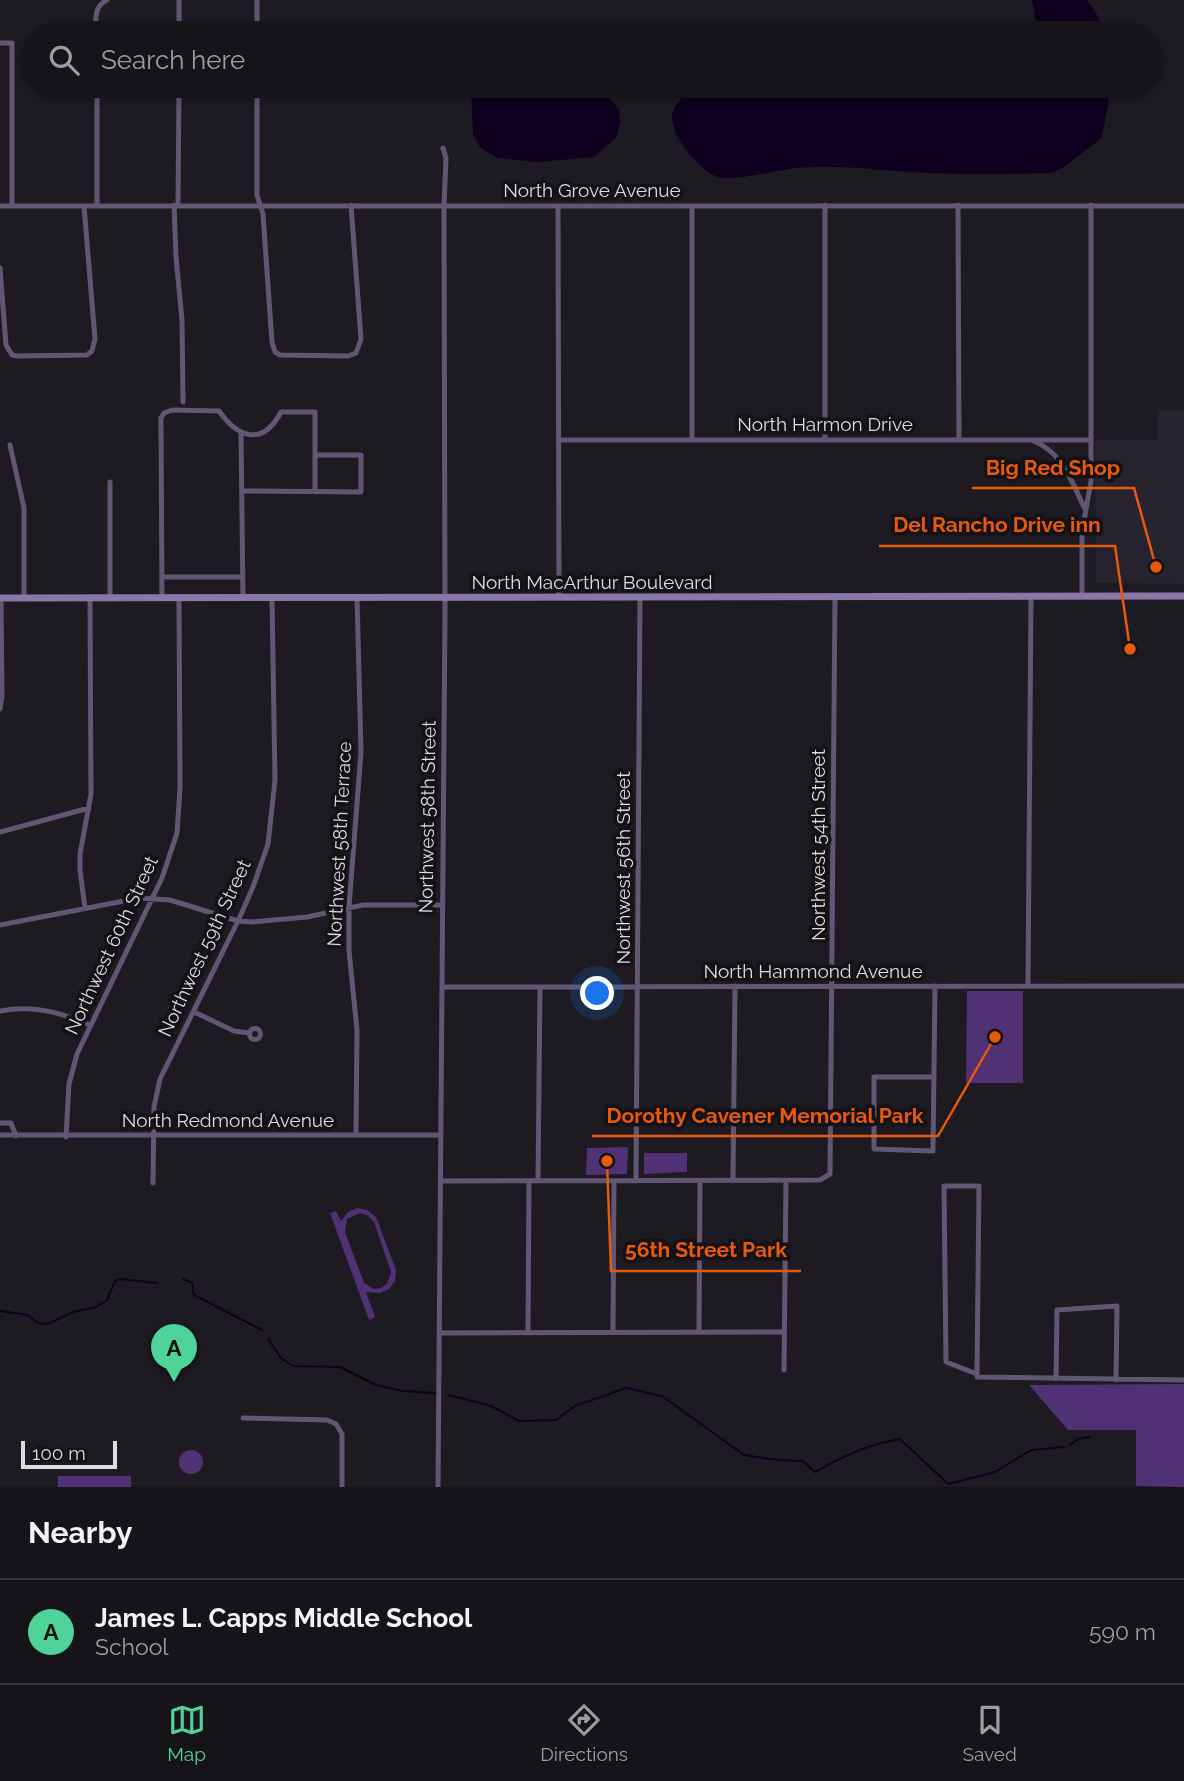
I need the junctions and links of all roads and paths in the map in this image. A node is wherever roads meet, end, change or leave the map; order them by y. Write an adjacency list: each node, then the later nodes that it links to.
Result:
1 (179, 0): 5 (street)
2 (257, 0): 6 (street)
3 (105, 1): 4 (street)
4 (97, 21)
5 (179, 21)
6 (257, 21)
7 (0, 43): 22 (street)
8 (97, 98): 24 (street)
9 (179, 98): 12 (street)
10 (257, 98): 13 (street)
11 (443, 148): 15 (street, Northwest 58th Street)
12 (176, 205): 13 (street, North Grove Avenue); 24 (street, North Grove Avenue); 27 (street)
13 (260, 205): 14 (street, North Grove Avenue); 14 (street)
14 (351, 205): 15 (street, North Grove Avenue)
15 (444, 205): 25 (street, North Grove Avenue); 58 (street, Northwest 58th Street)
16 (692, 205): 17 (street, North Grove Avenue); 25 (street, North Grove Avenue); 30 (street)
17 (825, 205): 18 (street, North Grove Avenue); 31 (street)
18 (958, 205): 19 (street, North Grove Avenue); 32 (street)
19 (1090, 205): 20 (street, North Grove Avenue); 34 (street)
20 (1184, 205)
21 (0, 206): 22 (street, North Grove Avenue)
22 (12, 206): 23 (street, North Grove Avenue)
23 (84, 206): 24 (street, North Grove Avenue); 26 (street)
24 (97, 206)
25 (558, 206): 29 (street)
26 (0, 268)
27 (183, 401)
28 (242, 433): 36 (street); 38 (street); 41 (street)
29 (559, 440): 30 (street, North Harmon Drive); 47 (street)
30 (692, 440): 31 (street, North Harmon Drive)
31 (825, 440): 32 (street, North Harmon Drive)
32 (959, 440): 33 (street, North Harmon Drive)
33 (1032, 440): 34 (street, North Harmon Drive); 40 (street)
34 (1091, 440): 40 (street)
35 (10, 445): 51 (street)
36 (315, 455): 39 (street); 39 (street)
37 (110, 482): 53 (street)
38 (242, 491): 39 (street); 42 (street)
39 (315, 492)
40 (1085, 509): 44 (street)
41 (162, 577): 42 (street); 54 (street)
42 (242, 577): 56 (street)
43 (1031, 596): 44 (main road, North MacArthur Boulevard); 49 (main road, North MacArthur Boulevard); 72 (street)
44 (1082, 596): 45 (main road, North MacArthur Boulevard)
45 (1184, 596)
46 (357, 597): 57 (main road, North MacArthur Boulevard); 58 (main road, North MacArthur Boulevard); 64 (street, Northwest 58th Terrace)
47 (559, 597): 48 (main road, North MacArthur Boulevard); 58 (main road, North MacArthur Boulevard)
48 (640, 597): 49 (main road, North MacArthur Boulevard); 68 (street, Northwest 56th Street)
49 (835, 597): 70 (street, Northwest 54th Street)
50 (1, 598): 51 (main road, North MacArthur Boulevard); 59 (street)
51 (24, 598): 52 (main road, North MacArthur Boulevard)
52 (90, 598): 53 (main road, North MacArthur Boulevard); 60 (street)
53 (110, 598): 54 (main road, North MacArthur Boulevard)
54 (162, 598): 55 (main road, North MacArthur Boulevard)
55 (179, 598): 56 (main road, North MacArthur Boulevard); 62 (street, Northwest 60th Street)
56 (243, 598): 57 (main road, North MacArthur Boulevard)
57 (272, 598): 66 (street, Northwest 59th Street)
58 (444, 598): 63 (street, Northwest 58th Street)
59 (0, 709)
60 (89, 808): 61 (street); 65 (street)
61 (0, 832)
62 (153, 898): 65 (street); 66 (street); 78 (street, Northwest 60th Street)
63 (442, 905): 64 (street); 74 (street, Northwest 58th Street)
64 (349, 907): 66 (street); 82 (street, Northwest 58th Terrace)
65 (85, 908): 67 (street)
66 (238, 921): 77 (street, Northwest 59th Street)
67 (0, 925)
68 (638, 986): 69 (street, North Hammond Avenue); 75 (street, North Hammond Avenue); 92 (street, Northwest 56th Street)
69 (735, 986): 70 (street, North Hammond Avenue); 94 (street)
70 (834, 986): 71 (street, North Hammond Avenue); 95 (street, Northwest 54th Street)
71 (935, 986): 72 (street, North Hammond Avenue); 80 (street)
72 (1028, 986): 73 (street, North Hammond Avenue)
73 (1184, 986)
74 (442, 987): 75 (street, North Hammond Avenue); 84 (street, Northwest 58th Street)
75 (540, 987): 90 (street)
76 (0, 1011): 78 (street)
77 (194, 1012): 79 (street); 86 (street, Northwest 59th Street)
78 (90, 1025): 87 (street, Northwest 60th Street)
79 (250, 1033)
80 (934, 1077): 80 (street)
81 (0, 1123): 85 (street)
82 (356, 1134): 84 (street, North Redmond Avenue); 86 (street, North Redmond Avenue)
83 (0, 1135): 85 (street, North Redmond Avenue)
84 (441, 1135): 88 (street, Northwest 58th Street)
85 (16, 1136): 87 (street, North Redmond Avenue)
86 (153, 1136): 87 (street, North Redmond Avenue); 96 (street, Northwest 59th Street)
87 (66, 1137)
88 (441, 1181): 89 (street); 101 (street, Northwest 58th Street)
89 (529, 1181): 90 (street); 97 (street)
90 (538, 1181): 91 (street)
91 (614, 1181): 92 (street); 98 (street)
92 (636, 1181): 93 (street)
93 (700, 1181): 94 (street); 99 (street)
94 (733, 1181): 95 (street)
95 (786, 1181): 100 (street)
96 (153, 1183)
97 (528, 1332): 98 (street); 101 (street)
98 (613, 1332): 99 (street)
99 (699, 1332): 100 (street)
100 (785, 1332): 102 (street)
101 (439, 1333): 109 (street, Northwest 58th Street)
102 (784, 1370)
103 (977, 1374): 103 (street); 104 (street)
104 (1056, 1379): 105 (street); 105 (street)
105 (1116, 1380): 106 (street)
106 (1184, 1380)
107 (243, 1419): 108 (street)
108 (342, 1487)
109 (438, 1487)

